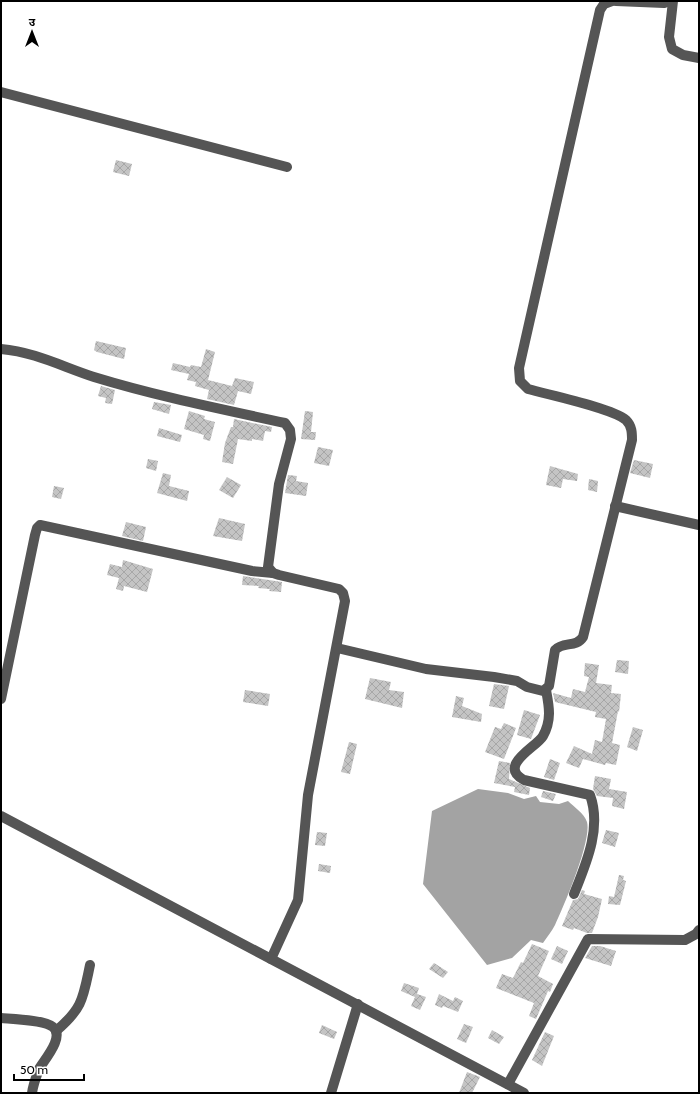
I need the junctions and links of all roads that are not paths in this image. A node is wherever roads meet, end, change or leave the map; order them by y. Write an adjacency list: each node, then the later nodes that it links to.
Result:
1 (612, 1): 9 (street)
2 (616, 1): 3 (street)
3 (669, 1)
4 (673, 1): 5 (street)
5 (699, 58)
6 (1, 92): 7 (street)
7 (287, 167)
8 (1, 349): 11 (street)
9 (615, 506): 10 (street); 13 (street)
10 (699, 525)
11 (272, 573): 12 (street); 14 (street)
12 (337, 648): 13 (street); 18 (street)
13 (546, 690): 16 (street)
14 (1, 699)
15 (1, 816): 18 (street)
16 (574, 894)
17 (699, 930): 23 (street)
18 (271, 959): 20 (street)
19 (90, 965): 22 (street)
20 (358, 1004): 23 (street); 25 (street)
21 (1, 1018): 22 (street)
22 (56, 1031): 24 (street)
23 (508, 1084): 26 (street)
24 (32, 1093)
25 (331, 1093)
26 (524, 1093)

